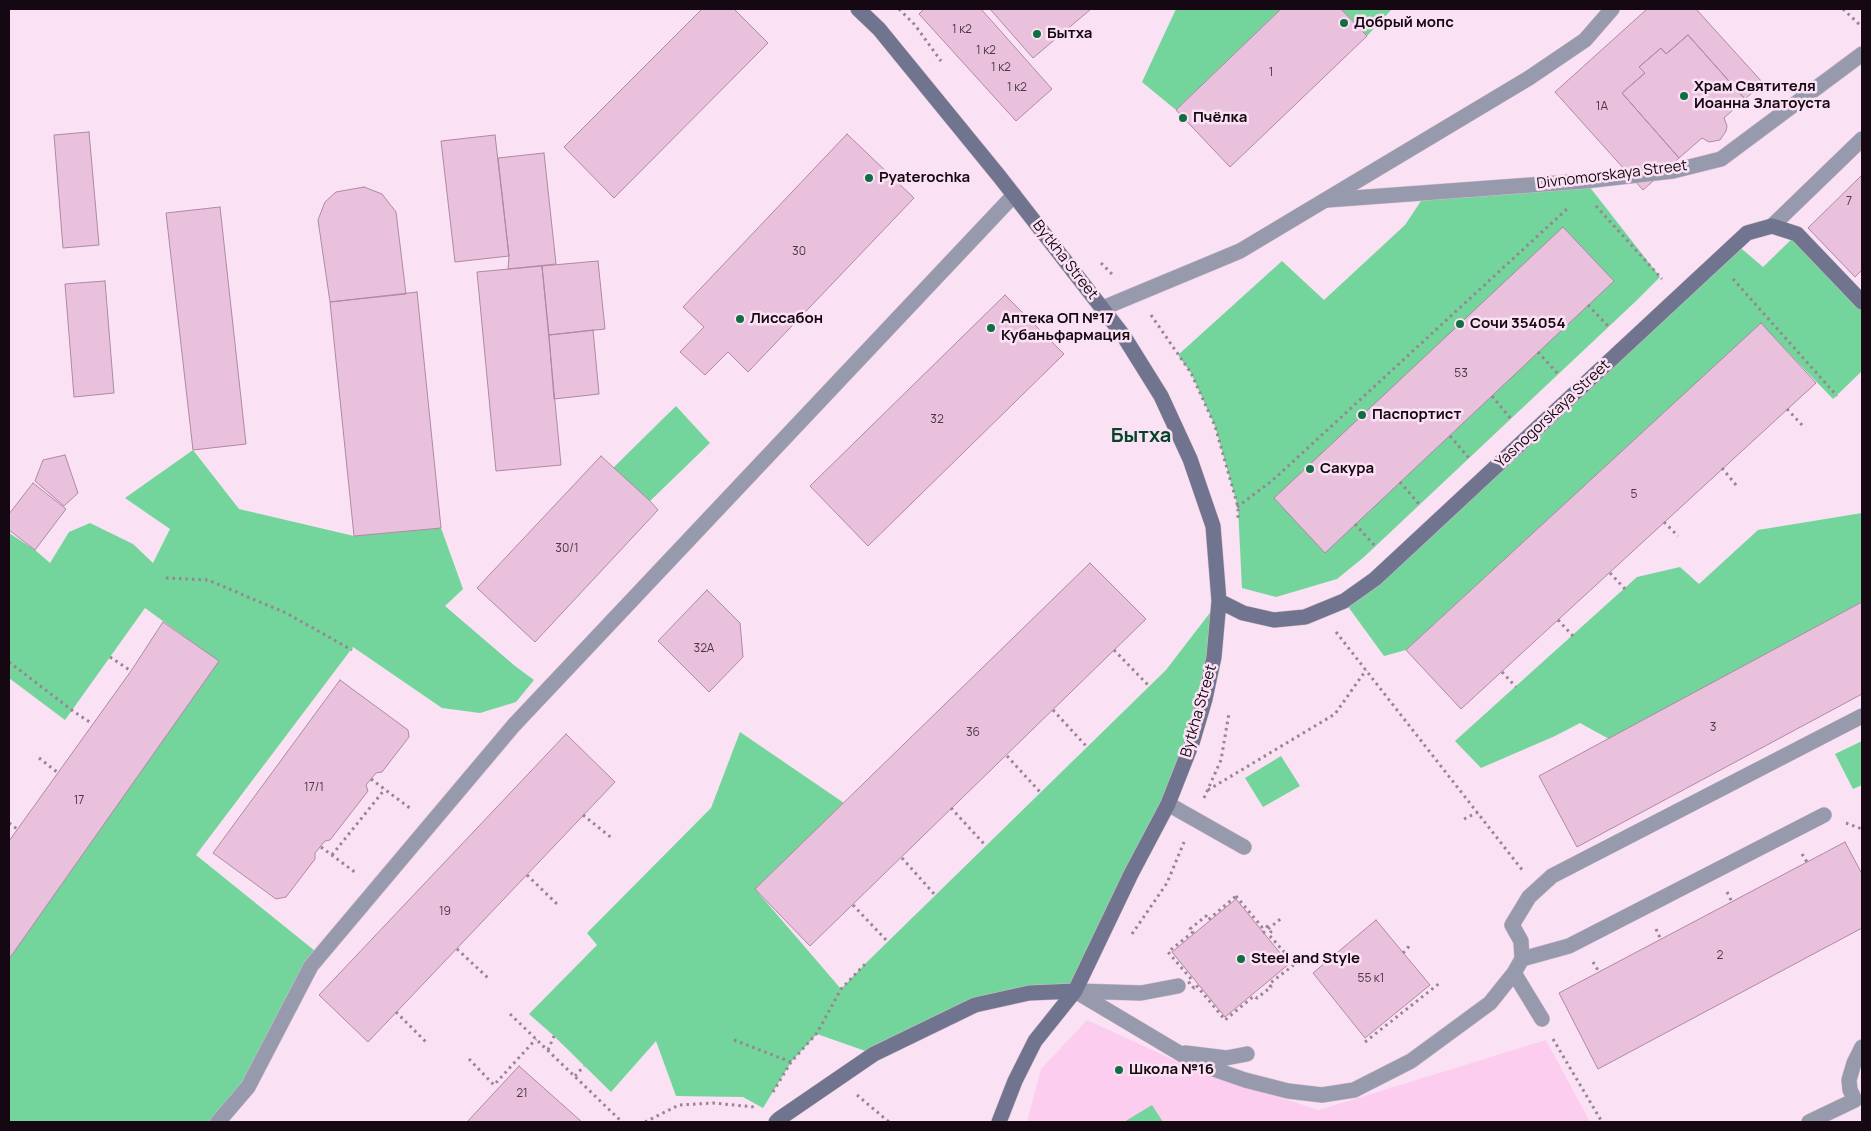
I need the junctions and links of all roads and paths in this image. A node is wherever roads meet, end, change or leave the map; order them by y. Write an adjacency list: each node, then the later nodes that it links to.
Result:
1 (858, 9): 9 (street, Bytkha Street)
2 (899, 9): 7 (path)
3 (1612, 9): 10 (street, Divnomorskaya Street)
4 (1844, 9): 5 (path)
5 (1862, 28)
6 (1862, 54): 10 (street, Divnomorskaya Street)
7 (944, 66)
8 (1862, 140): 13 (street)
9 (1014, 195): 20 (street, Bytkha Street); 90 (street)
10 (1327, 200): 16 (street, Divnomorskaya Street)
11 (1574, 202): 44 (path)
12 (1594, 205): 17 (path)
13 (1772, 226): 15 (street, Yasnogorskaya Street); 18 (street)
14 (1094, 256): 16 (path)
15 (1718, 261): 17 (street, Yasnogorskaya Street); 29 (path)
16 (1134, 296): 20 (street, Divnomorskaya Street); 44 (path)
17 (1679, 298): 58 (street, Yasnogorskaya Street)
18 (1862, 302)
19 (1588, 306): 22 (path)
20 (1103, 308): 49 (street, Bytkha Street)
21 (1616, 320): 22 (path)
22 (1609, 327): 23 (path)
23 (1602, 334)
24 (1538, 352): 26 (path)
25 (1565, 368): 26 (path)
26 (1558, 374): 27 (path)
27 (1551, 381)
28 (1492, 396): 32 (path)
29 (1837, 396)
30 (1787, 409): 34 (path)
31 (1518, 413): 32 (path)
32 (1511, 419): 33 (path)
33 (1504, 426)
34 (1803, 426)
35 (1450, 436): 37 (path)
36 (1476, 452): 37 (path)
37 (1469, 458): 38 (path)
38 (1462, 465)
39 (1722, 468): 41 (path)
40 (1400, 482): 43 (path)
41 (1736, 484)
42 (1427, 498): 43 (path)
43 (1420, 505): 45 (path)
44 (1238, 507): 48 (path); 49 (path)
45 (1413, 511)
46 (1664, 522): 50 (path)
47 (1355, 524): 52 (path)
48 (1239, 525)
49 (1213, 526): 57 (street, Bytkha Street)
50 (1678, 536)
51 (1381, 540): 52 (path)
52 (1375, 546): 53 (path)
53 (1369, 552)
54 (1610, 573): 56 (path)
55 (166, 578): 61 (path)
56 (1625, 589)
57 (1218, 601): 58 (street, Yasnogorskaya Street); 82 (street, Bytkha Street)
58 (1305, 617): 65 (path)
59 (1558, 620): 60 (path)
60 (1573, 636)
61 (352, 650)
62 (1114, 650): 68 (path)
63 (110, 657): 66 (path)
64 (9, 662): 73 (path)
65 (1366, 670): 80 (path); 84 (path)
66 (130, 671)
67 (1502, 672): 69 (path)
68 (1149, 686)
69 (1516, 687)
70 (1053, 710): 74 (path)
71 (1229, 712): 80 (path)
72 (1862, 716): 100 (street)
73 (92, 723)
74 (1087, 747)
75 (1007, 756): 81 (path)
76 (39, 758): 77 (path)
77 (57, 772)
78 (371, 780): 79 (path)
79 (385, 789): 90 (path); 96 (path)
80 (1208, 790): 87 (path)
81 (1040, 792)
82 (1168, 804): 87 (street); 118 (street, Bytkha Street)
83 (952, 808): 94 (path)
84 (1478, 812): 88 (path); 100 (path)
85 (583, 815): 92 (path)
86 (1824, 816): 112 (street)
87 (1195, 819): 95 (street); 107 (path)
88 (1464, 819)
89 (9, 823): 91 (path)
90 (431, 824): 99 (street)
91 (18, 829)
92 (613, 839)
93 (321, 846): 96 (path)
94 (986, 846)
95 (1244, 847)
96 (332, 855): 99 (path)
97 (902, 858): 101 (path)
98 (527, 875): 103 (path)
99 (377, 889): 141 (street)
100 (1538, 889): 112 (street)
101 (936, 896)
102 (1236, 896): 102 (path)
103 (557, 904)
104 (853, 905): 108 (path)
105 (1283, 917): 106 (path)
106 (1263, 933)
107 (1129, 939)
108 (888, 942)
109 (1411, 944): 111 (path)
110 (457, 949): 115 (path)
111 (1403, 952)
112 (1522, 959): 114 (street)
113 (867, 962): 132 (path)
114 (1514, 973): 121 (street); 129 (street)
115 (488, 978)
116 (1441, 982): 126 (path)
117 (1178, 986): 118 (street)
118 (1075, 991): 129 (street); 144 (street); 146 (street, Bytkha Street)
119 (396, 1012): 125 (path)
120 (510, 1014): 123 (path)
121 (1542, 1019): 147 (path)
122 (554, 1036): 128 (path)
123 (536, 1039): 128 (path); 131 (path)
124 (734, 1040): 132 (path)
125 (426, 1042)
126 (1365, 1042)
127 (1862, 1047): 139 (street)
128 (548, 1050): 134 (path)
129 (1176, 1051): 130 (street)
130 (1247, 1054)
131 (468, 1059)
132 (791, 1062): 136 (path)
133 (584, 1066): 134 (path)
134 (575, 1076): 142 (path)
135 (864, 1090): 137 (path)
136 (772, 1093)
137 (856, 1094): 138 (path); 145 (path)
138 (849, 1099)
139 (1859, 1104): 148 (street)
140 (762, 1108): 143 (path)
141 (218, 1122)
142 (622, 1122)
143 (645, 1122)
144 (776, 1122)
145 (889, 1122)
146 (999, 1122)
147 (1602, 1122)
148 (1809, 1122)

